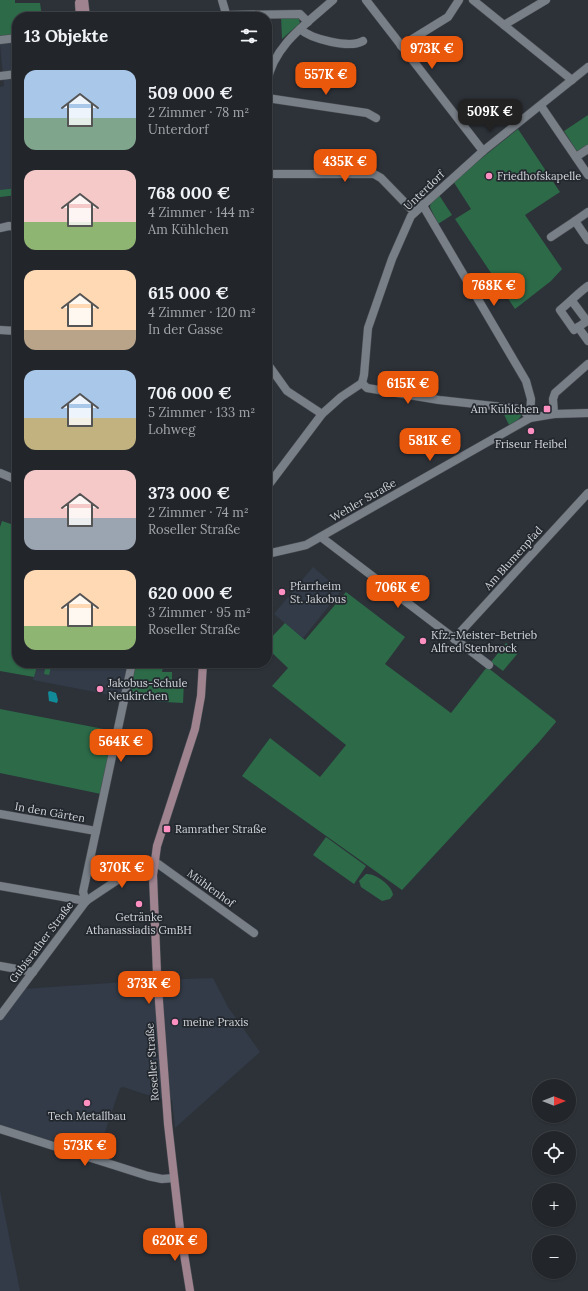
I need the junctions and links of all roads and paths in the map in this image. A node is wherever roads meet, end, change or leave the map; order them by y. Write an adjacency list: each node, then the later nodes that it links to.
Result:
1 (79, 0): 9 (street)
2 (84, 0): 10 (street)
3 (222, 0): 11 (street)
4 (333, 0): 13 (street)
5 (366, 0): 19 (street)
6 (459, 0): 19 (street)
7 (472, 0): 14 (street)
8 (546, 0): 14 (street)
9 (80, 12)
10 (85, 12)
11 (226, 12)
12 (272, 15): 13 (street)
13 (308, 22): 15 (street)
14 (504, 25): 26 (street)
15 (300, 29): 18 (street); 21 (street)
16 (12, 39): 17 (street)
17 (0, 40)
18 (363, 41)
19 (401, 46): 31 (street)
20 (272, 55): 21 (street)
21 (275, 56): 22 (street)
22 (272, 66)
23 (588, 67): 26 (street, Unterdorf)
24 (12, 75): 25 (street)
25 (0, 76)
26 (572, 80): 28 (street, Unterdorf)
27 (272, 99): 29 (street)
28 (541, 106): 31 (street, Unterdorf); 32 (street)
29 (376, 118)
30 (588, 149): 32 (street)
31 (483, 151): 35 (street, Unterdorf)
32 (576, 157): 34 (street)
33 (272, 174): 36 (street)
34 (588, 175)
35 (422, 204): 36 (street, Unterdorf); 55 (street)
36 (414, 212): 51 (street, Unterdorf)
37 (588, 212): 38 (street)
38 (575, 221): 41 (street); 42 (street)
39 (12, 226): 40 (street)
40 (0, 228)
41 (551, 237)
42 (588, 240)
43 (588, 286): 44 (street)
44 (572, 301): 45 (street); 45 (street)
45 (578, 327): 48 (street)
46 (0, 330): 47 (street)
47 (12, 331)
48 (588, 341)
49 (588, 364): 54 (street)
50 (272, 370): 53 (street)
51 (362, 383): 53 (street); 55 (street)
52 (588, 413): 54 (street, Wehler Straße)
53 (322, 414): 58 (street)
54 (554, 414): 55 (street, Wehler Straße)
55 (530, 418): 60 (street, Wehler Straße)
56 (0, 473): 57 (street)
57 (12, 478)
58 (272, 480)
59 (588, 493): 62 (street, Am Blumenpfad)
60 (321, 537): 61 (street, Wehler Straße); 62 (street)
61 (272, 553)
62 (454, 639): 63 (street)
63 (489, 665)
64 (131, 668): 67 (street)
65 (203, 668): 68 (street, Roseller Straße)
66 (0, 814): 67 (street, In den Gärten)
67 (96, 831): 70 (street)
68 (154, 861): 70 (street); 71 (street, Mühlenhof); 76 (street, Roseller Straße)
69 (0, 886): 70 (street)
70 (86, 901): 73 (street, Gubisrather Straße)
71 (254, 933)
72 (0, 966): 73 (street)
73 (33, 972): 74 (street, Gubisrather Straße)
74 (0, 1016)
75 (0, 1130): 76 (street)
76 (174, 1178): 77 (street, Roseller Straße)
77 (190, 1291)

